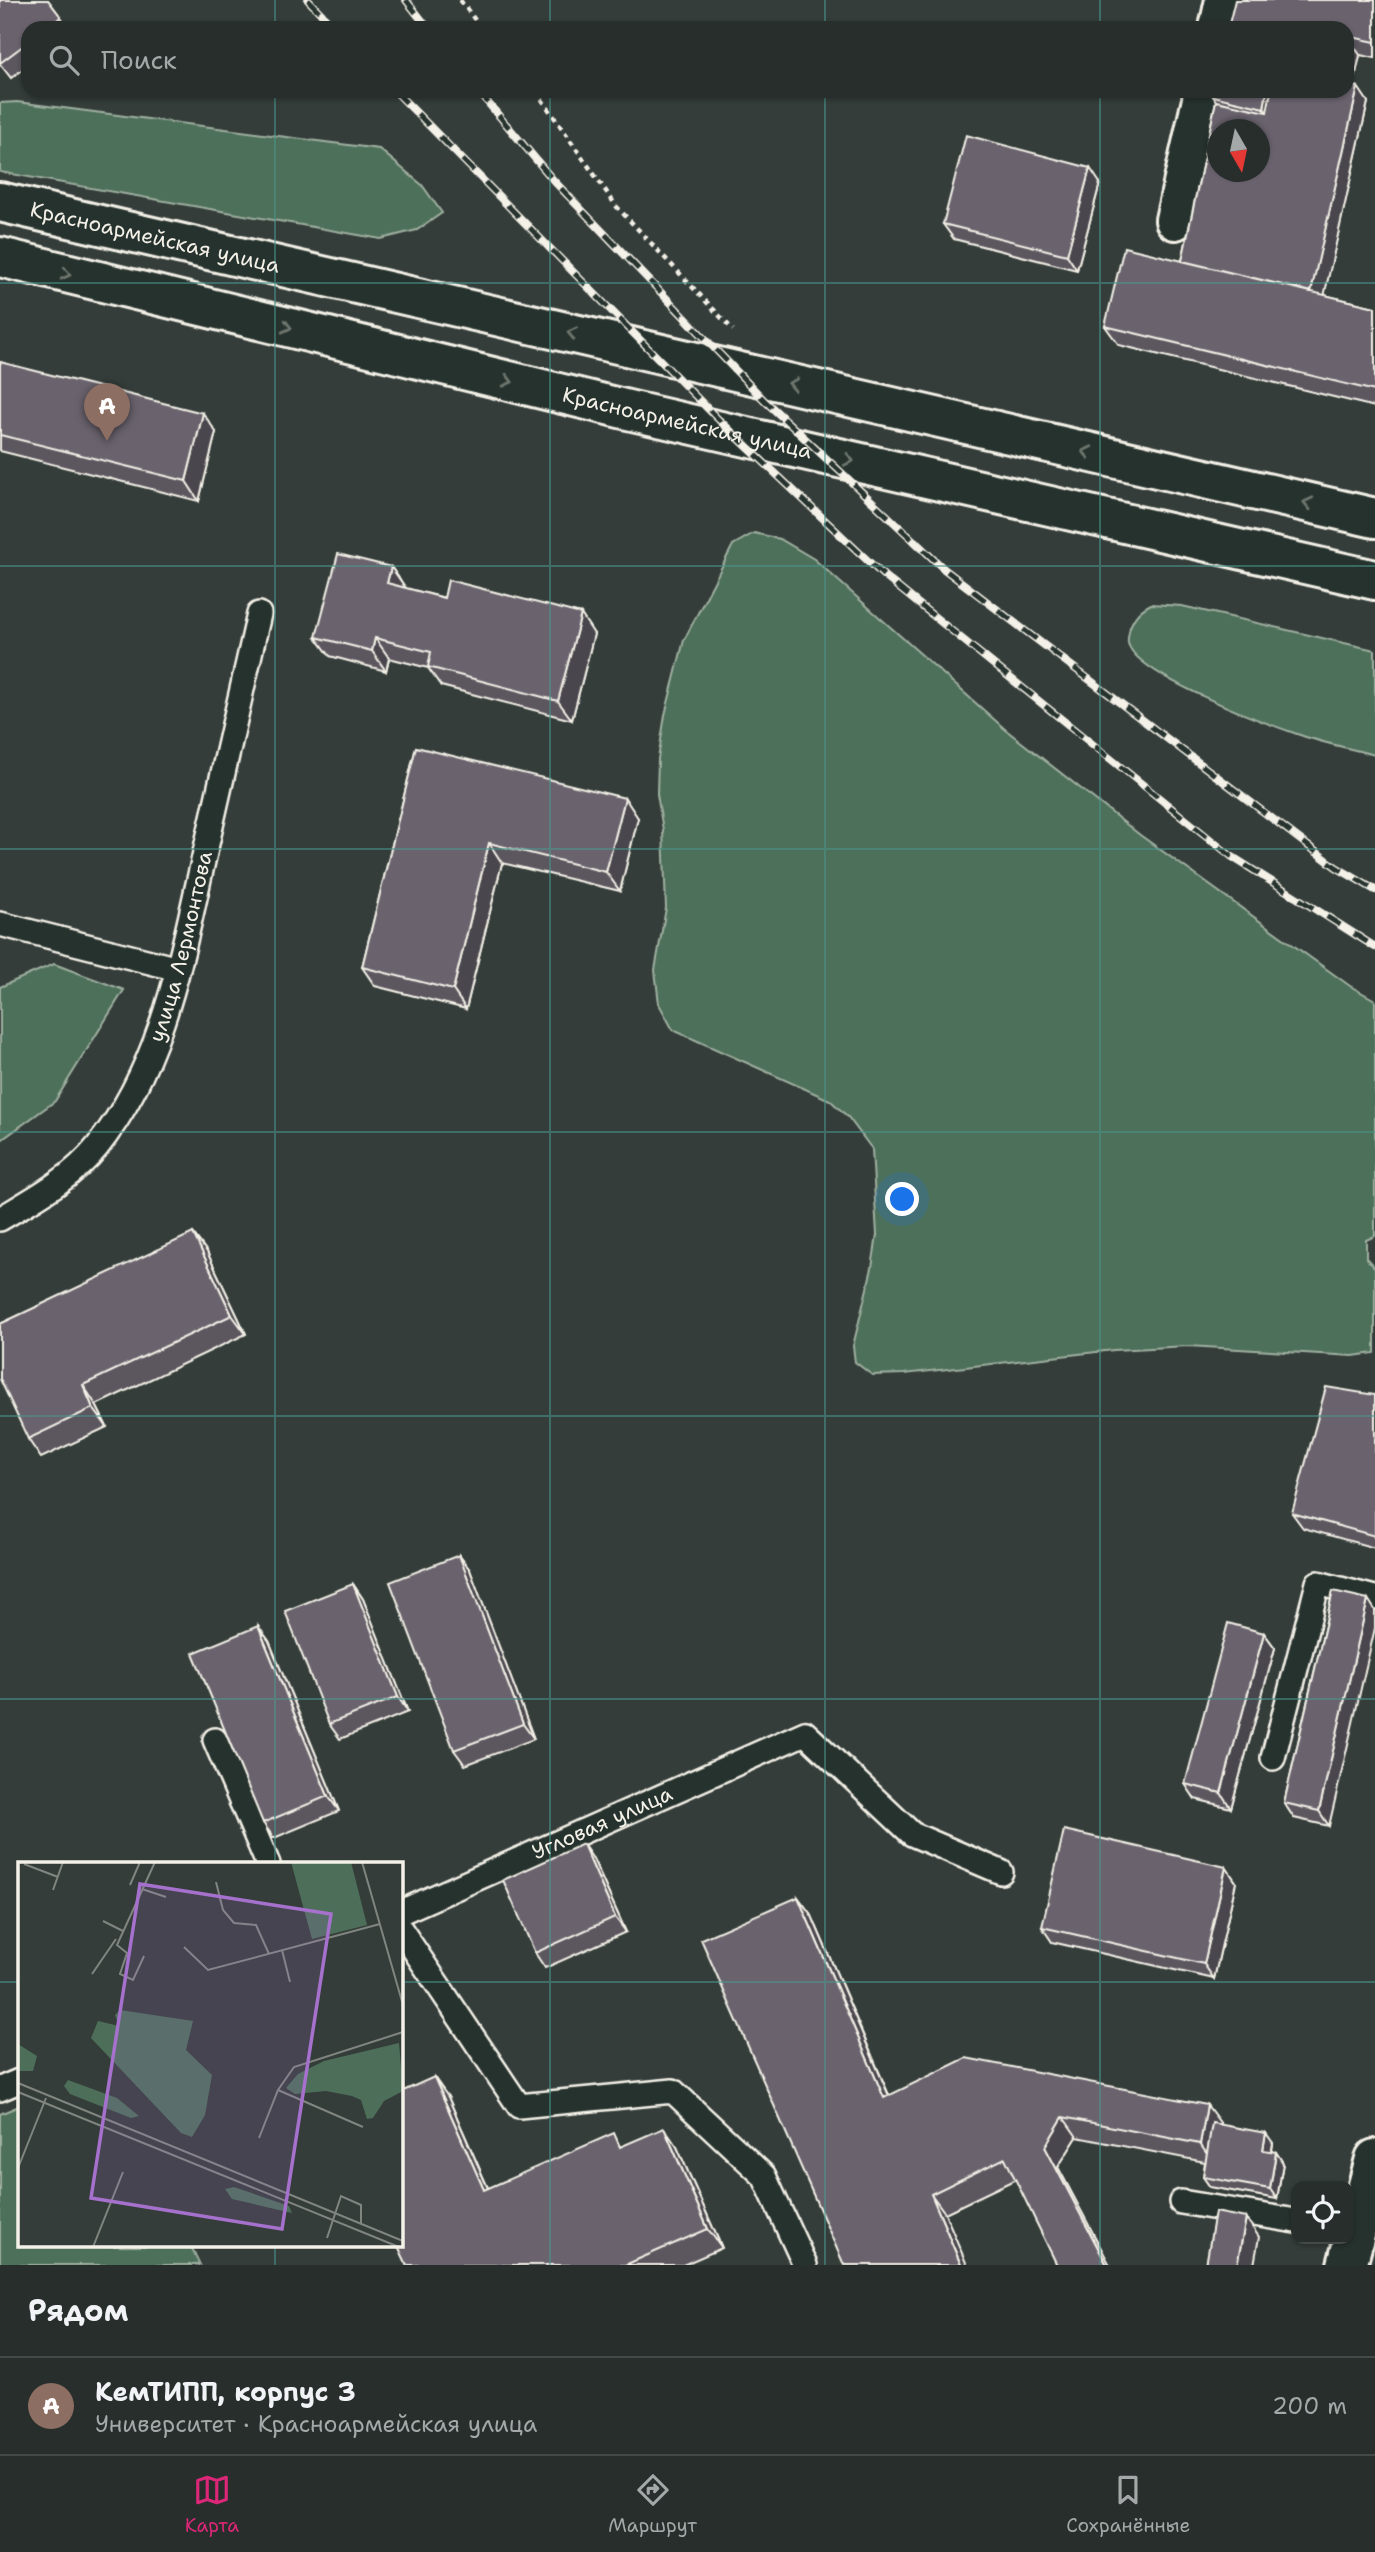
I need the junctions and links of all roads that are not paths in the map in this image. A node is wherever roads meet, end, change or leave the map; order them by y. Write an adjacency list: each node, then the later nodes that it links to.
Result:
1 (1225, 0): 2 (main road)
2 (1220, 21)
3 (1202, 98): 5 (main road)
4 (0, 202): 7 (main road, Красноармейская улица, one-way to 4)
5 (1175, 220)
6 (0, 257): 8 (main road, Красноармейская улица, one-way to 8)
7 (1375, 518)
8 (1375, 580)
9 (259, 614): 11 (lane, улица Лермонтова)
10 (0, 924): 11 (lane)
11 (178, 970): 12 (lane, улица Лермонтова)
12 (0, 1219)
13 (1375, 1598): 15 (lane)
14 (215, 1740): 16 (lane)
15 (1273, 1758)
16 (267, 1862)
17 (1001, 1872): 18 (lane, Угловая улица)
18 (402, 1912)
19 (402, 1931): 26 (lane)
20 (18, 2081): 21 (lane)
21 (0, 2089)
22 (1375, 2159): 25 (main road)
23 (1181, 2202): 24 (lane)
24 (1291, 2220)
25 (1354, 2229)
26 (805, 2265)

